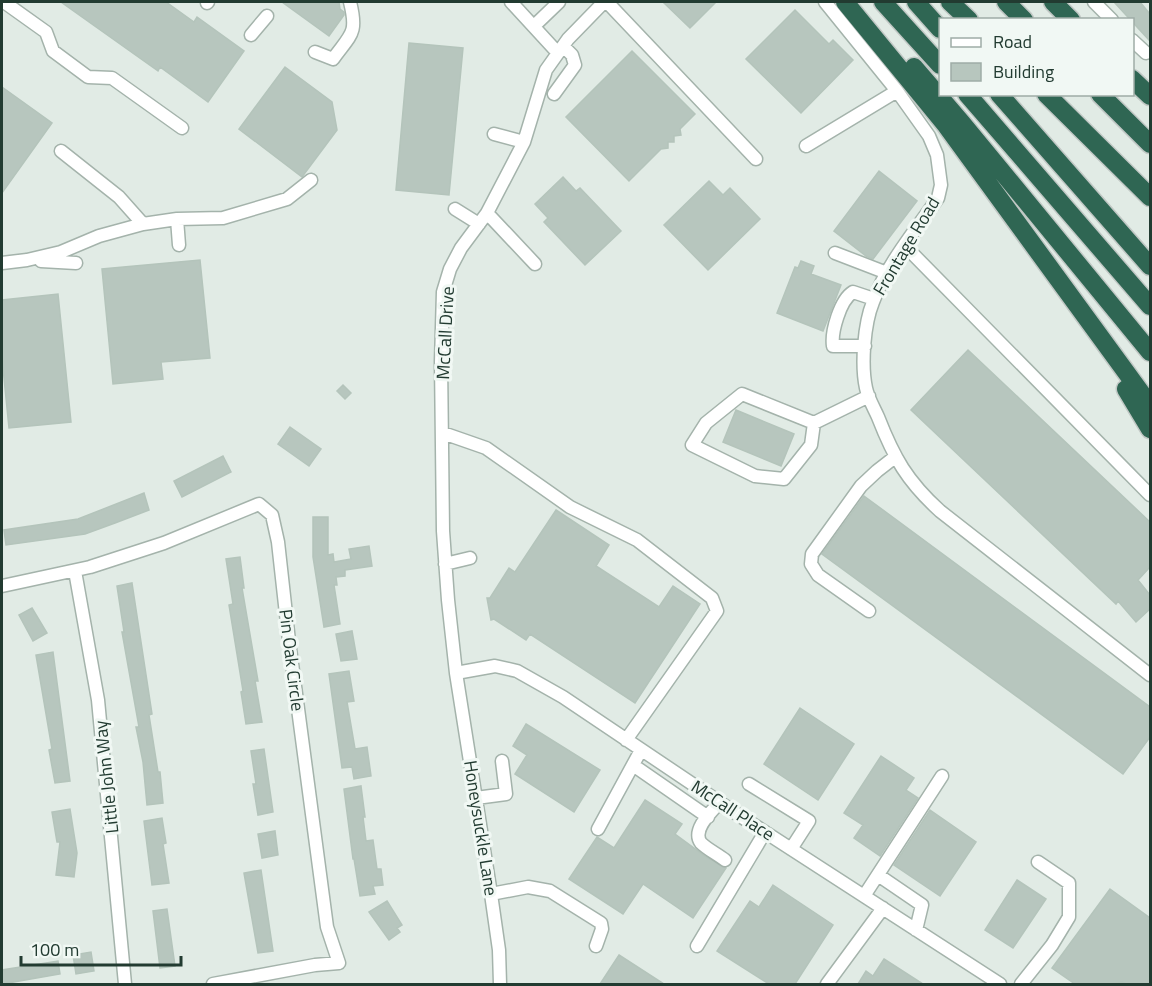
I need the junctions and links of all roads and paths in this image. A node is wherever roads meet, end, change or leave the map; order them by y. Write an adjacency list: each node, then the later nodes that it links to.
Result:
1 (4, 2): 38 (street)
2 (350, 2): 25 (street)
3 (511, 2): 20 (street)
4 (559, 2): 20 (street)
5 (605, 2): 24 (street, McCall Drive); 44 (street)
6 (825, 2): 31 (street, Frontage Road)
7 (845, 2): 61 (highway)
8 (855, 2): 65 (highway)
9 (883, 2): 27 (highway)
10 (916, 2): 21 (highway)
11 (950, 2): 16 (highway)
12 (1006, 2): 17 (highway)
13 (1053, 2): 18 (highway)
14 (1094, 2): 19 (street)
15 (267, 16): 22 (street)
16 (967, 18)
17 (1022, 18)
18 (1069, 18)
19 (1110, 18)
20 (534, 26): 24 (street)
21 (939, 28)
22 (251, 35)
23 (1134, 42): 26 (street)
24 (560, 49): 32 (street); 40 (street, McCall Drive)
25 (315, 52)
26 (1146, 53)
27 (939, 64)
28 (1134, 76): 30 (highway)
29 (1134, 81): 37 (highway)
30 (1150, 88)
31 (897, 91): 42 (street); 53 (street, Frontage Road)
32 (554, 94)
33 (969, 96): 63 (highway)
34 (1001, 96): 59 (highway)
35 (1048, 96): 46 (highway)
36 (1102, 96): 41 (highway)
37 (1150, 96)
38 (182, 128)
39 (494, 134): 40 (street)
40 (524, 142): 48 (street, McCall Drive)
41 (1150, 144)
42 (806, 146)
43 (61, 151): 50 (street)
44 (756, 159)
45 (311, 180): 49 (street)
46 (1150, 197)
47 (455, 209): 51 (street)
48 (487, 213): 51 (street, McCall Drive); 58 (street)
49 (177, 219): 50 (street); 52 (street)
50 (143, 224): 55 (street)
51 (479, 224): 70 (street, McCall Drive)
52 (179, 245)
53 (905, 246): 60 (street, Frontage Road); 72 (street)
54 (835, 253): 60 (street)
55 (27, 260): 56 (street); 57 (street)
56 (2, 263)
57 (76, 263)
58 (535, 264)
59 (1150, 267)
60 (887, 273): 62 (street, Frontage Road)
61 (1055, 275): 67 (highway); 69 (highway)
62 (874, 298): 64 (street, Frontage Road); 64 (street)
63 (1150, 306)
64 (865, 346): 66 (street, Frontage Road)
65 (1150, 352)
66 (869, 396): 68 (street); 71 (street, Frontage Road)
67 (1150, 405)
68 (814, 423): 68 (street)
69 (1150, 429)
70 (443, 433): 74 (street, McCall Drive); 80 (street)
71 (893, 454): 77 (street); 79 (street, Frontage Road)
72 (1150, 495)
73 (470, 558): 74 (street)
74 (445, 564): 78 (street, McCall Drive)
75 (75, 571): 76 (street, Pin Oak Circle); 101 (street, Little John Way); 102 (street, Pin Oak Circle)
76 (2, 586)
77 (869, 611)
78 (456, 673): 80 (street, McCall Place); 86 (street, Honeysuckle Lane)
79 (1150, 675)
80 (626, 740): 81 (street, McCall Place)
81 (641, 750): 83 (street); 87 (street, McCall Place)
82 (502, 761): 86 (street)
83 (633, 765): 88 (street); 89 (street)
84 (942, 776): 94 (street)
85 (749, 784): 91 (street)
86 (476, 798): 95 (street, Honeysuckle Lane)
87 (720, 802): 88 (street); 90 (street, McCall Place)
88 (708, 817): 92 (street)
89 (598, 829)
90 (765, 832): 91 (street, McCall Place); 100 (street)
91 (791, 849): 96 (street, McCall Place)
92 (724, 860)
93 (1038, 862): 106 (street)
94 (878, 874): 96 (street); 98 (street)
95 (492, 894): 99 (street); 103 (street, Honeysuckle Lane)
96 (864, 896): 97 (street, McCall Place)
97 (883, 908): 98 (street, McCall Place); 104 (street)
98 (916, 930): 105 (street, McCall Place)
99 (596, 946)
100 (697, 946)
101 (125, 984)
102 (213, 984)
103 (500, 984)
104 (827, 984)
105 (1000, 984)
106 (1021, 984)

